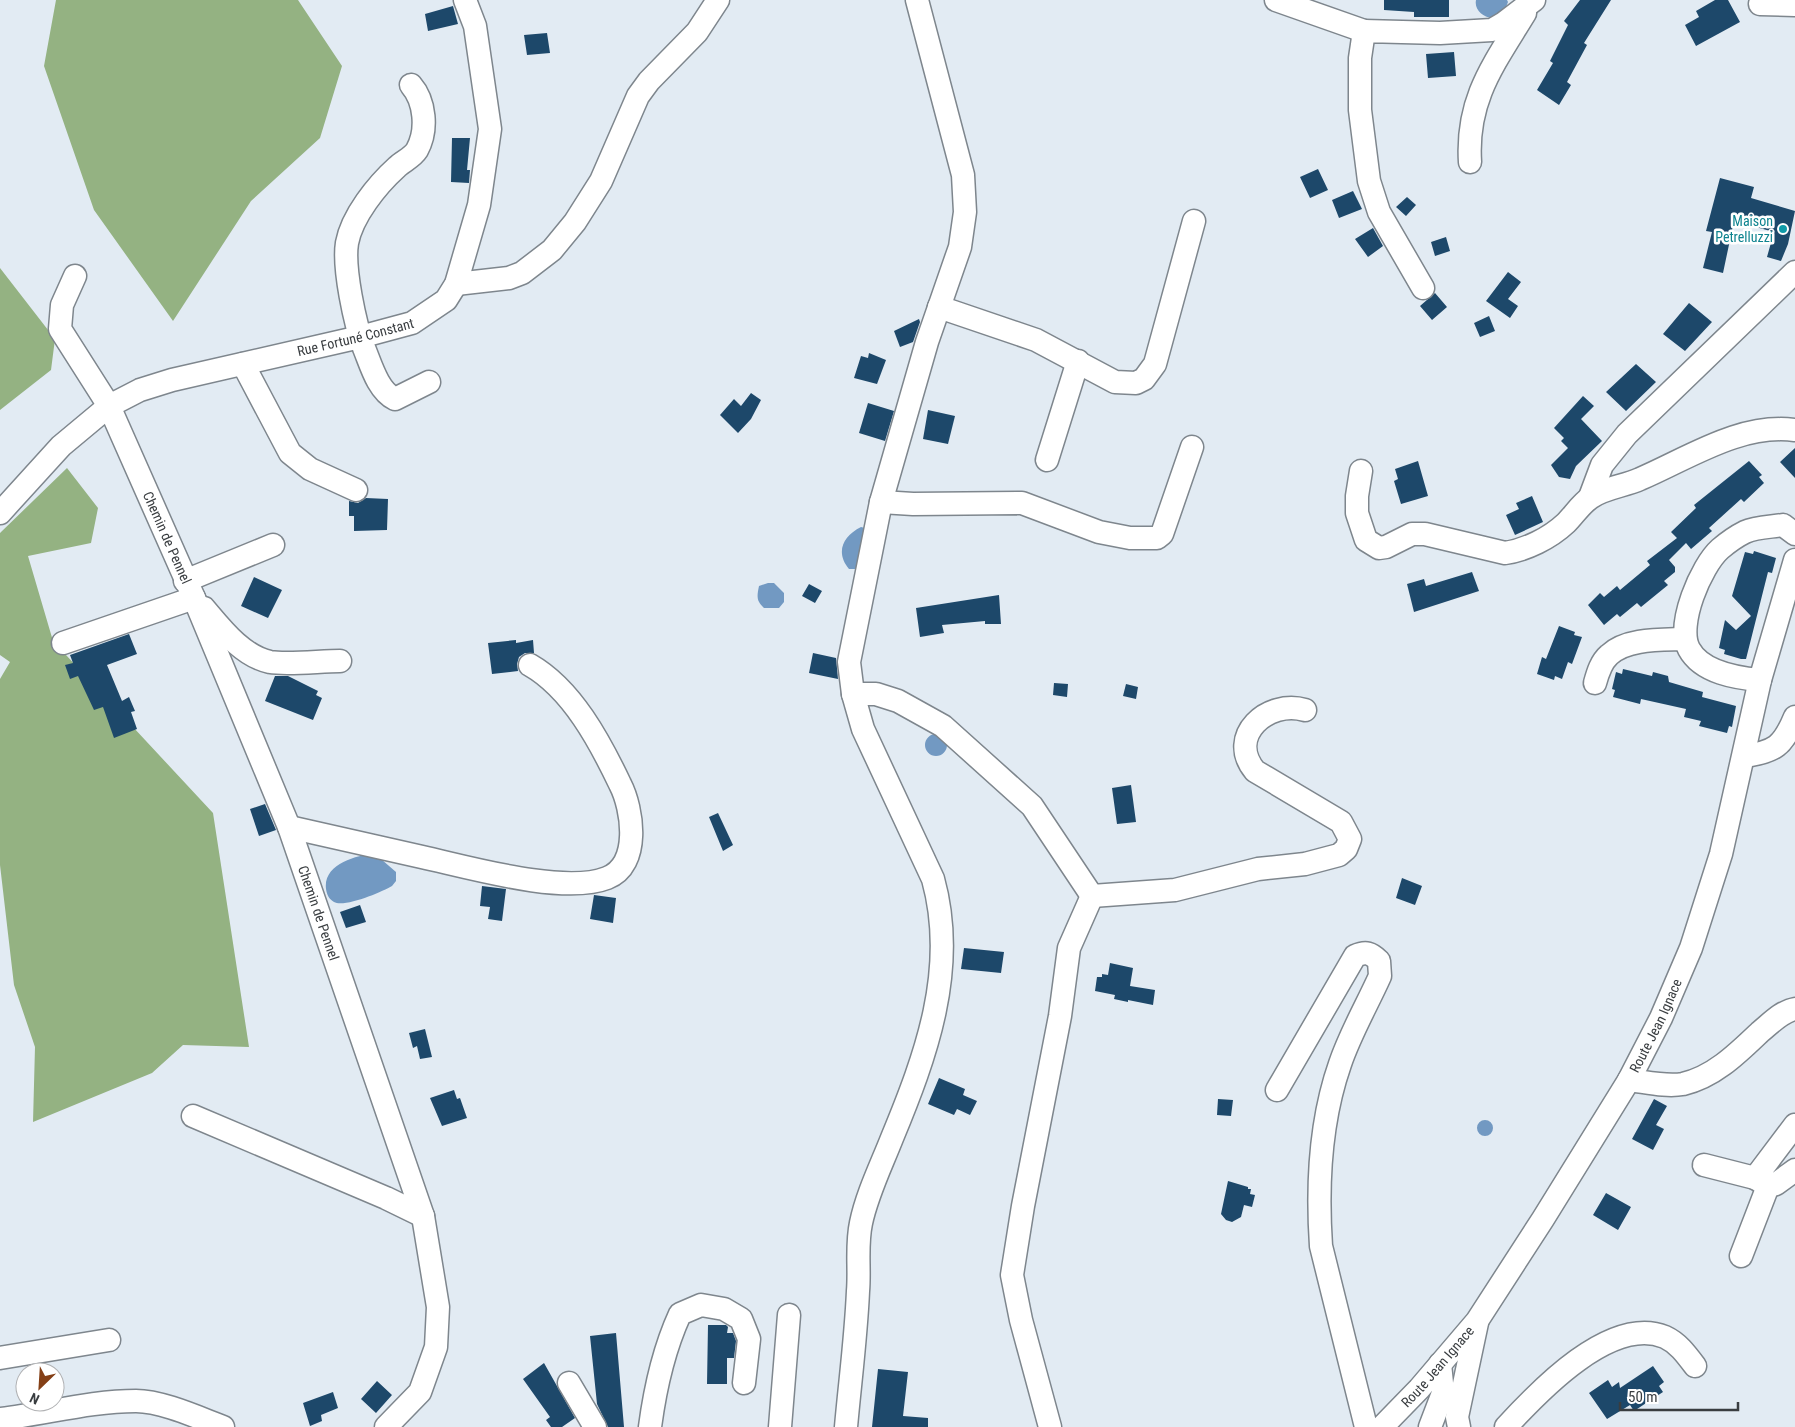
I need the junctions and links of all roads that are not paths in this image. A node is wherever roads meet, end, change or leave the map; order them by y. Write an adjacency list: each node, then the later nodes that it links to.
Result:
1 (465, 0): 14 (street, Rue Fortuné Constant)
2 (718, 0): 14 (street)
3 (917, 0): 16 (street)
4 (1276, 0): 8 (street)
5 (1532, 2): 8 (street); 10 (street)
6 (1760, 4): 7 (street)
7 (1795, 5)
8 (1364, 31): 15 (street)
9 (411, 85): 17 (street)
10 (1470, 162)
11 (1194, 221): 18 (street)
12 (1795, 272): 27 (street)
13 (75, 276): 21 (street, Chemin de Pennel)
14 (456, 284): 17 (street, Rue Fortuné Constant)
15 (1423, 288)
16 (939, 307): 18 (street); 28 (street)
17 (360, 337): 19 (street, Rue Fortuné Constant); 20 (street)
18 (1078, 361): 24 (street)
19 (243, 364): 21 (street, Rue Fortuné Constant); 26 (street)
20 (429, 382)
21 (109, 406): 29 (street, Rue Fortuné Constant); 33 (street, Chemin de Pennel)
22 (1795, 430): 27 (street)
23 (1192, 447): 28 (street)
24 (1048, 460)
25 (1361, 471): 27 (street)
26 (356, 490)
27 (1590, 497)
28 (881, 502): 40 (street)
29 (0, 513)
30 (1795, 534): 34 (street)
31 (273, 545): 33 (street)
32 (1795, 560): 38 (street, Route Jean Ignace)
33 (189, 590): 35 (street); 36 (street); 44 (street, Chemin de Pennel)
34 (1685, 639): 38 (street); 39 (street)
35 (63, 643)
36 (340, 661)
37 (530, 666): 44 (street)
38 (1760, 680): 43 (street, Route Jean Ignace)
39 (1595, 683)
40 (853, 694): 45 (street); 71 (street)
41 (1305, 710): 45 (street)
42 (1795, 717): 43 (street)
43 (1744, 756): 47 (street, Route Jean Ignace)
44 (289, 827): 54 (street, Chemin de Pennel)
45 (1092, 896): 72 (street)
46 (1793, 1003): 47 (street)
47 (1629, 1080): 57 (street, Route Jean Ignace)
48 (1277, 1090): 73 (street)
49 (194, 1116): 54 (street)
50 (1795, 1125): 53 (street)
51 (1704, 1165): 53 (street)
52 (1795, 1170): 53 (street)
53 (1761, 1182): 55 (street)
54 (423, 1216): 67 (street, Chemin de Pennel)
55 (1741, 1256)
56 (789, 1315): 70 (street)
57 (1477, 1320): 60 (street, Route Jean Ignace); 76 (street)
58 (109, 1340): 59 (street)
59 (0, 1358)
60 (1440, 1364): 74 (street, Route Jean Ignace); 75 (street)
61 (1695, 1366): 77 (street)
62 (569, 1383): 68 (street)
63 (744, 1383): 69 (street)
64 (0, 1419): 65 (street); 66 (street)
65 (1, 1427)
66 (223, 1427)
67 (386, 1427)
68 (594, 1427)
69 (650, 1427)
70 (780, 1427)
71 (846, 1427)
72 (1050, 1427)
73 (1366, 1427)
74 (1382, 1427)
75 (1430, 1427)
76 (1459, 1427)
77 (1506, 1427)

